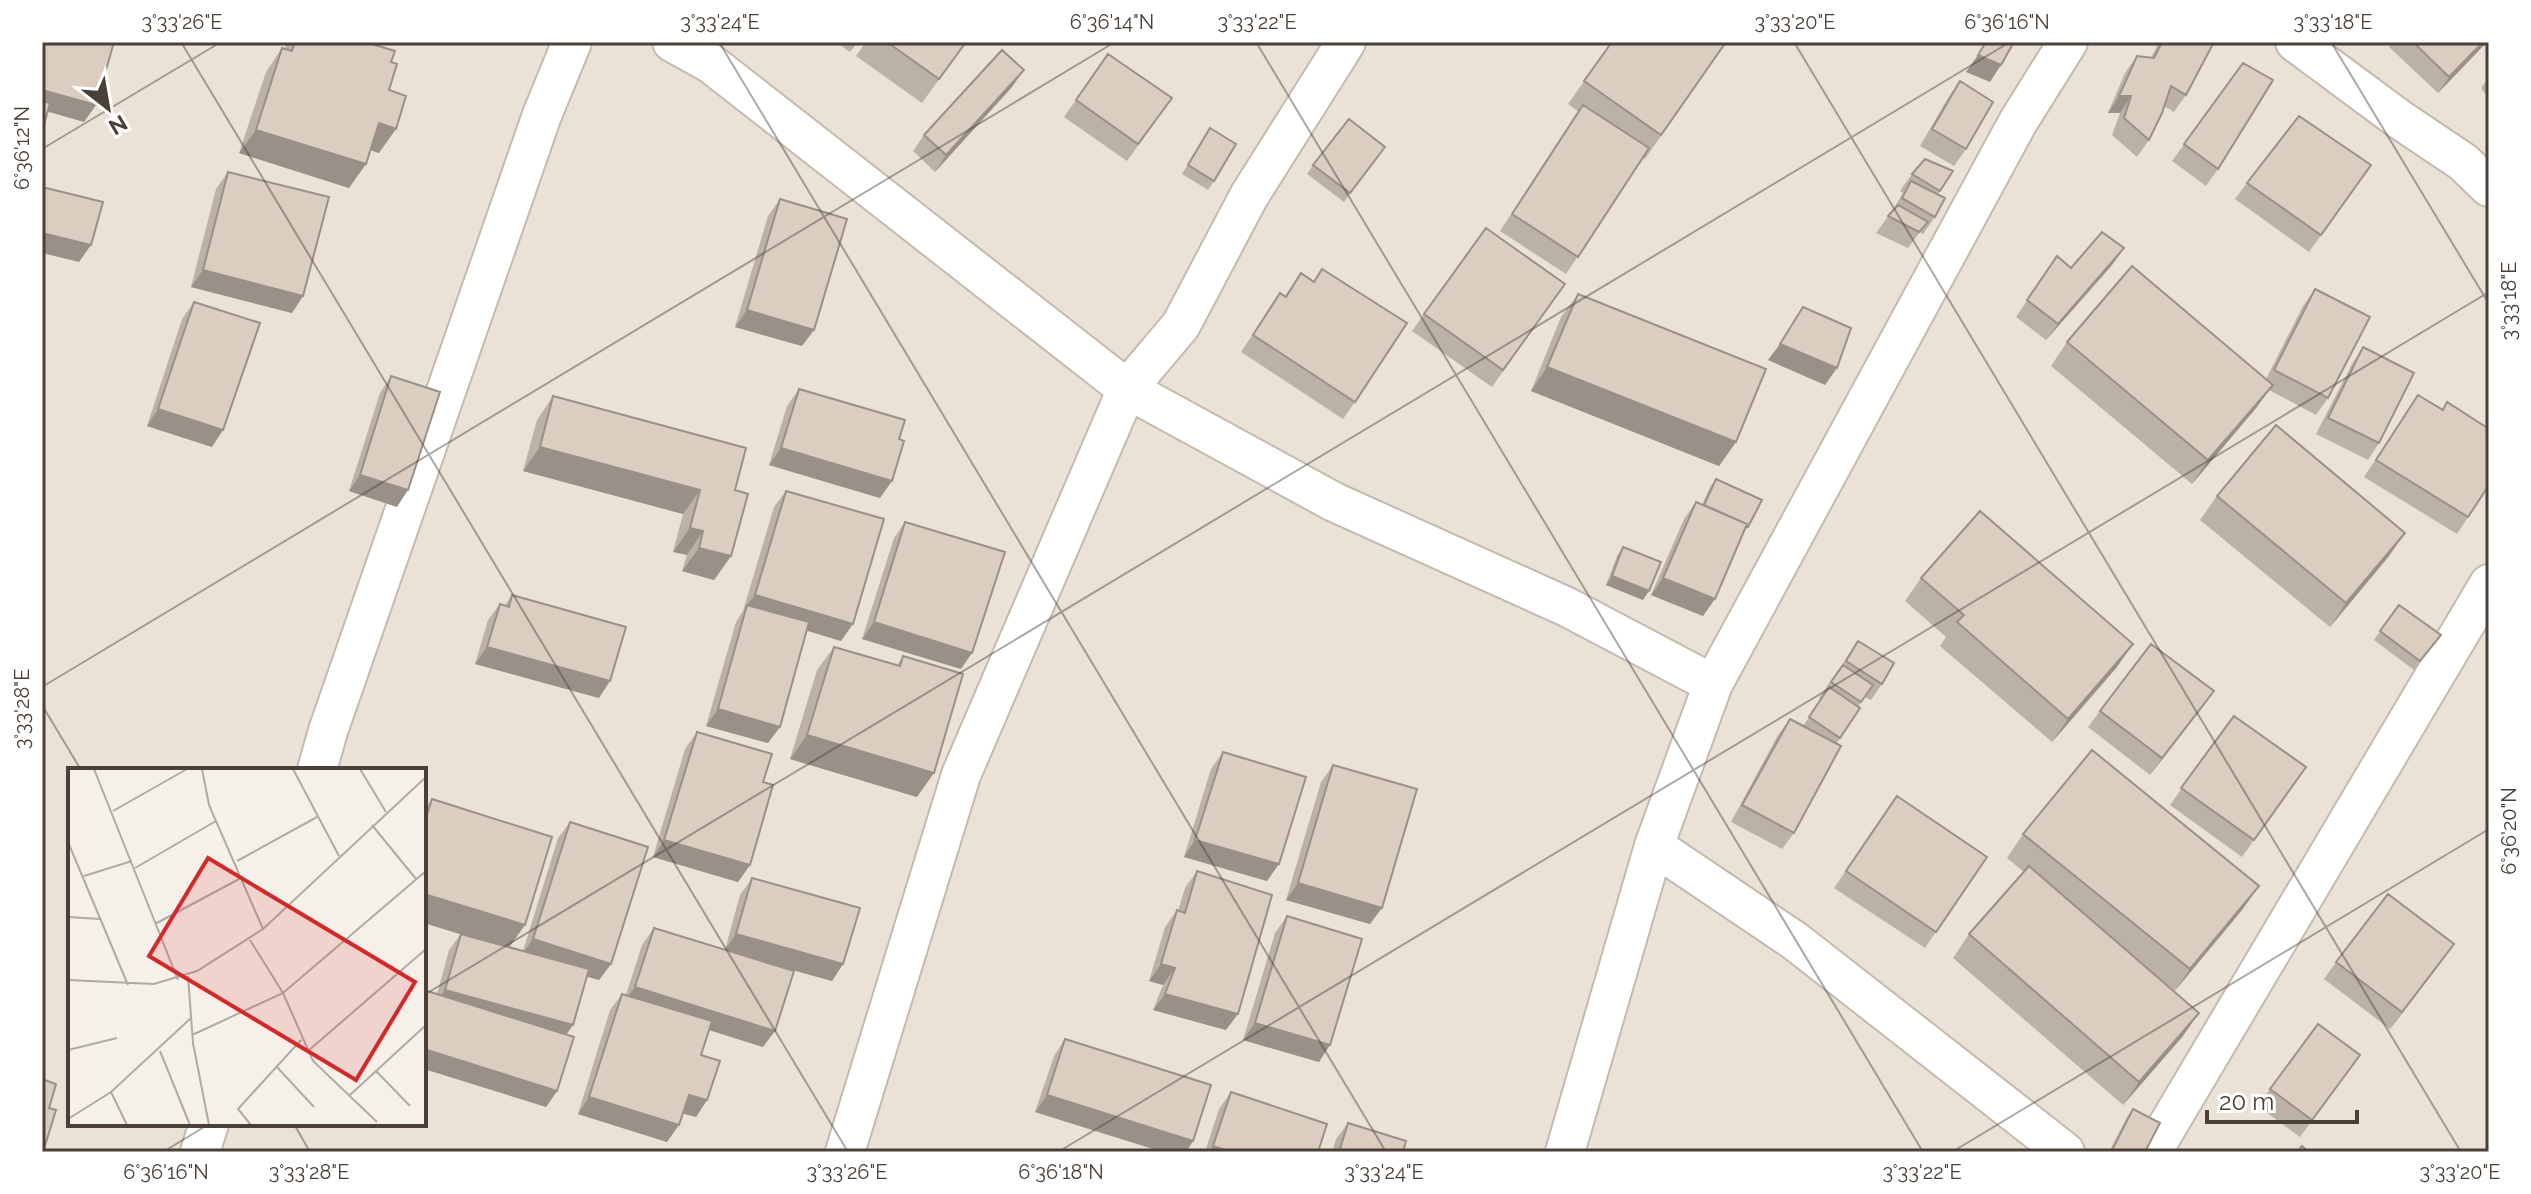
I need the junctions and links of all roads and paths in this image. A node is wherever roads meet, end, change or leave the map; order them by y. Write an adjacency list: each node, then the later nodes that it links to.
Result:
1 (572, 42): 11 (street)
2 (672, 42): 6 (street)
3 (1346, 42): 8 (street)
4 (2068, 42): 10 (street)
5 (2295, 42): 7 (street)
6 (713, 52): 8 (street)
7 (2489, 187)
8 (1127, 389): 10 (street); 15 (street)
9 (2489, 584): 18 (street)
10 (1713, 684): 12 (street)
11 (318, 768)
12 (1654, 846): 16 (street); 17 (street)
13 (208, 1126): 14 (street)
14 (200, 1152)
15 (845, 1152)
16 (1565, 1152)
17 (2065, 1152)
18 (2152, 1152)

